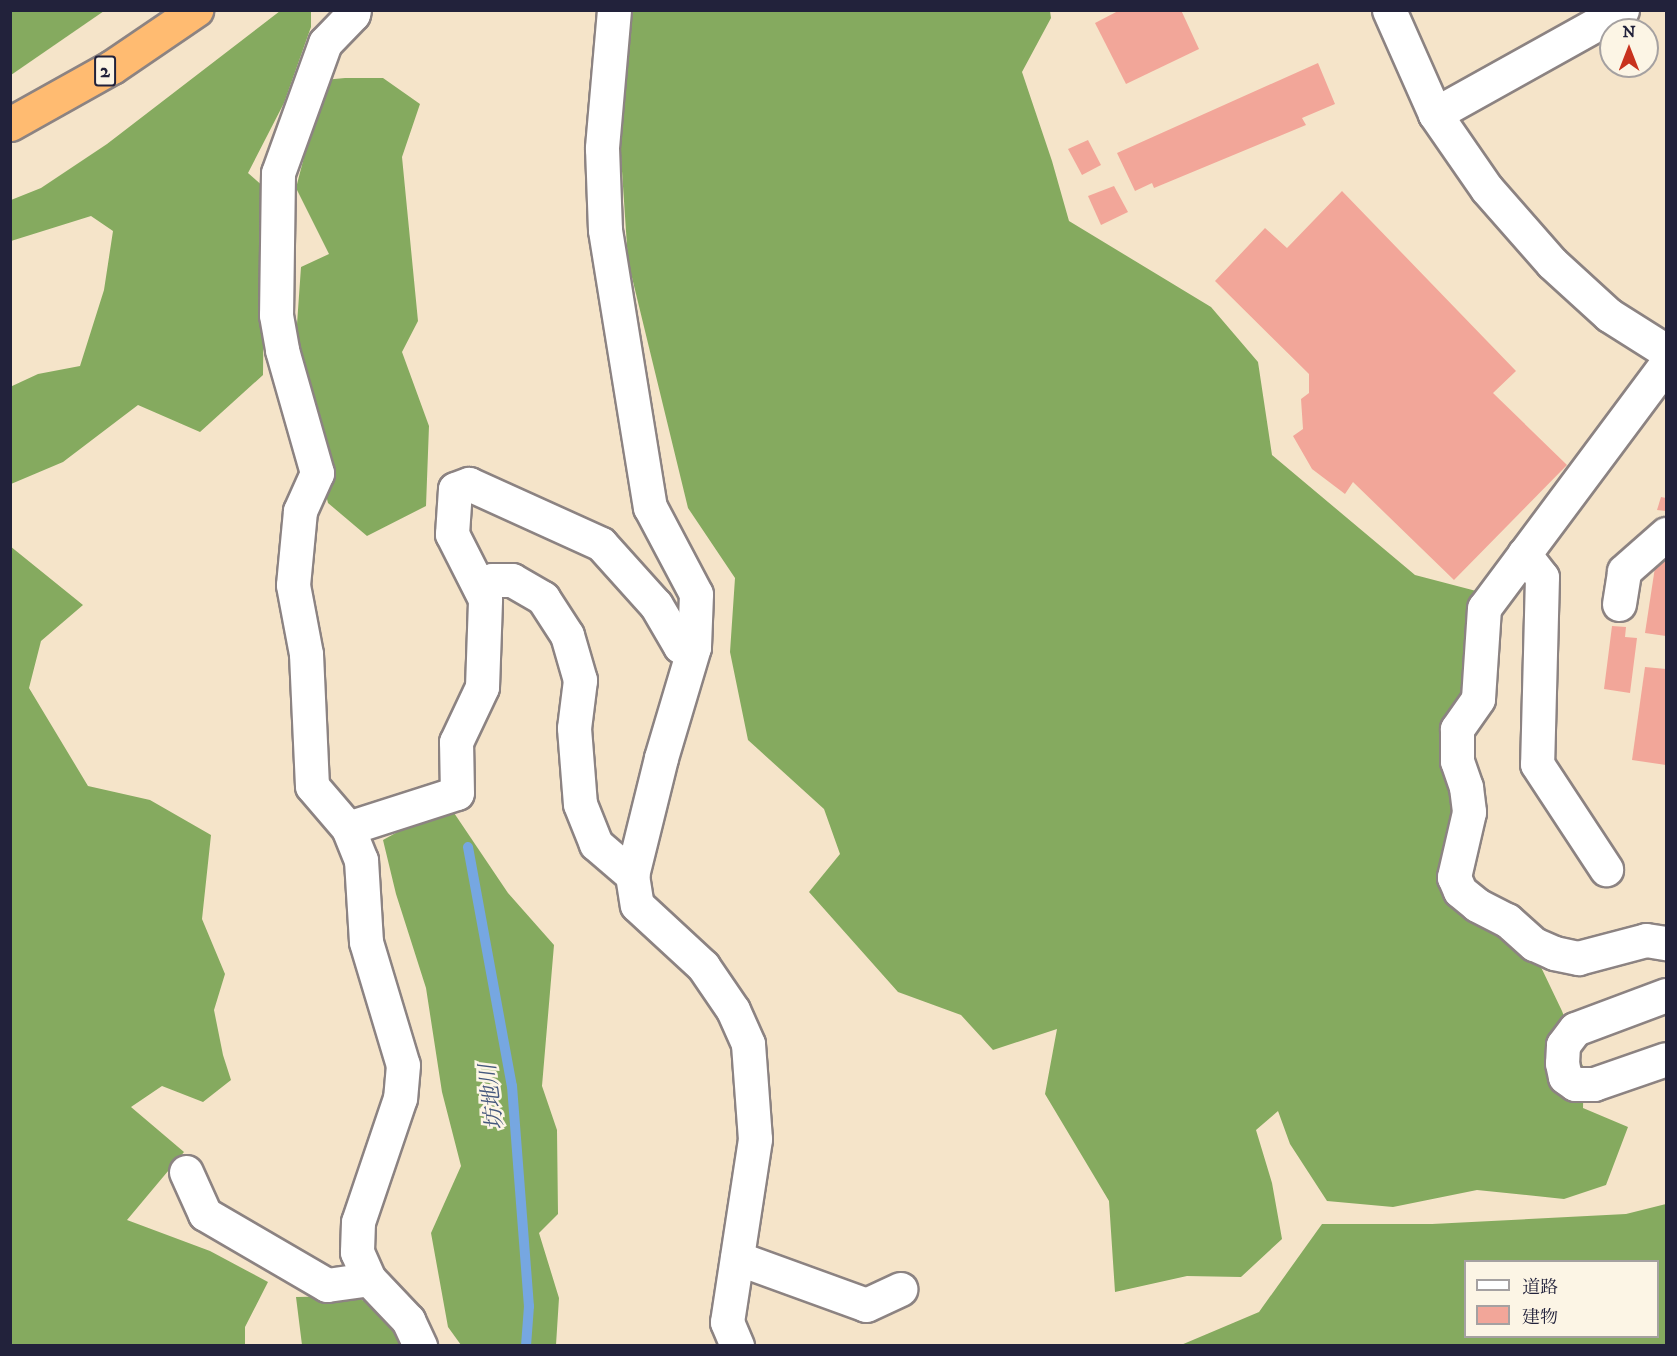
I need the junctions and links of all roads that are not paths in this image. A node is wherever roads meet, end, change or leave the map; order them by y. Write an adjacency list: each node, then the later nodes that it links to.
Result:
1 (196, 10): 8 (highway, 2)
2 (614, 10): 15 (street)
3 (1389, 10): 7 (street)
4 (1622, 10): 6 (street)
5 (362, 12): 16 (street)
6 (1588, 18): 7 (street)
7 (1435, 114): 9 (street)
8 (10, 124)
9 (1666, 351)
10 (1666, 364): 12 (street)
11 (1666, 534): 14 (street)
12 (1524, 554): 17 (street); 19 (street)
13 (480, 588): 15 (street); 16 (street); 18 (street)
14 (1619, 604)
15 (694, 647): 18 (street)
16 (348, 828): 24 (street)
17 (1606, 868)
18 (632, 875): 23 (street)
19 (1666, 943)
20 (1666, 995): 21 (street)
21 (1666, 1059)
22 (186, 1172): 24 (street)
23 (737, 1257): 25 (street); 27 (street)
24 (369, 1279): 26 (street)
25 (901, 1289)
26 (420, 1346)
27 (737, 1346)

